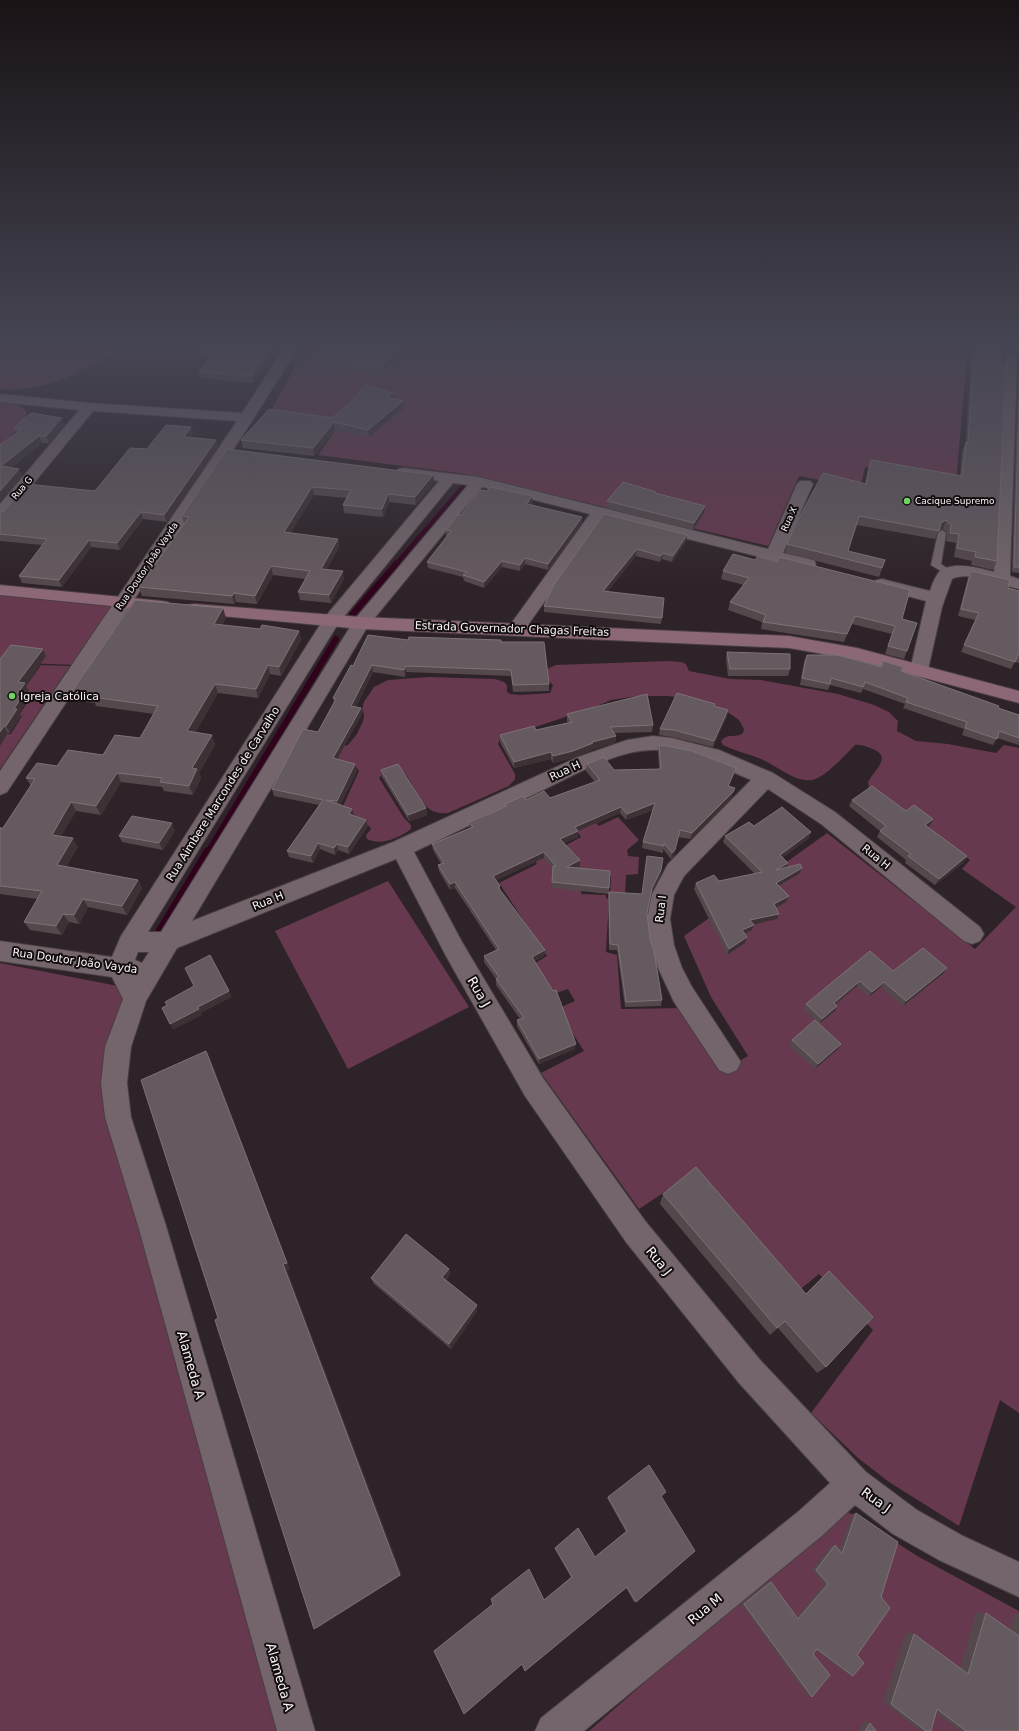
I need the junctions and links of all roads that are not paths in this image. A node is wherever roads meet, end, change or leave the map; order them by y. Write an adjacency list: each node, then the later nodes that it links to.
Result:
1 (74, 425): 9 (street, Rua G)
2 (244, 425): 19 (street, Rua Doutor João Vayda)
3 (1008, 425): 14 (street)
4 (388, 470): 5 (street)
5 (450, 477): 6 (street); 20 (street, Rua Aimbere Marcondes de Carvalho)
6 (479, 482): 8 (street); 21 (street)
7 (805, 484): 11 (street, Rua X)
8 (600, 512): 11 (street); 22 (street)
9 (0, 514)
10 (942, 533): 13 (lane)
11 (774, 555): 12 (street)
12 (825, 569)
13 (949, 573): 14 (street); 18 (street)
14 (1002, 579): 16 (street)
15 (870, 581): 18 (street)
16 (1019, 584)
17 (0, 590): 19 (main road, Estrada Governador Chagas Freitas)
18 (936, 598): 23 (street)
19 (122, 602): 20 (main road, Estrada Governador Chagas Freitas); 26 (street, Rua Doutor João Vayda)
20 (331, 621): 21 (main road, Estrada Governador Chagas Freitas); 30 (street, Rua Aimbere Marcondes de Carvalho)
21 (361, 623): 22 (main road, Estrada Governador Chagas Freitas); 29 (street)
22 (517, 628): 23 (main road, Estrada Governador Chagas Freitas)
23 (919, 670): 24 (main road, Estrada Governador Chagas Freitas)
24 (1019, 698)
25 (766, 778): 27 (street, Rua H); 28 (street, Rua H); 35 (street, Rua I)
26 (0, 787)
27 (401, 848): 29 (street, Rua H); 36 (street, Rua J)
28 (972, 934)
29 (168, 941): 30 (street, Rua H); 33 (street)
30 (129, 943): 32 (street, Rua Aimbere Marcondes de Carvalho)
31 (0, 951): 32 (street, Rua Doutor João Vayda)
32 (120, 969): 33 (street, Rua Doutor João Vayda); 34 (street)
33 (150, 970): 34 (street, Alameda A)
34 (135, 999): 38 (street, Alameda A)
35 (728, 1062)
36 (854, 1484): 37 (street, Rua J); 39 (street, Rua M)
37 (1019, 1580)
38 (296, 1731)
39 (554, 1731)

